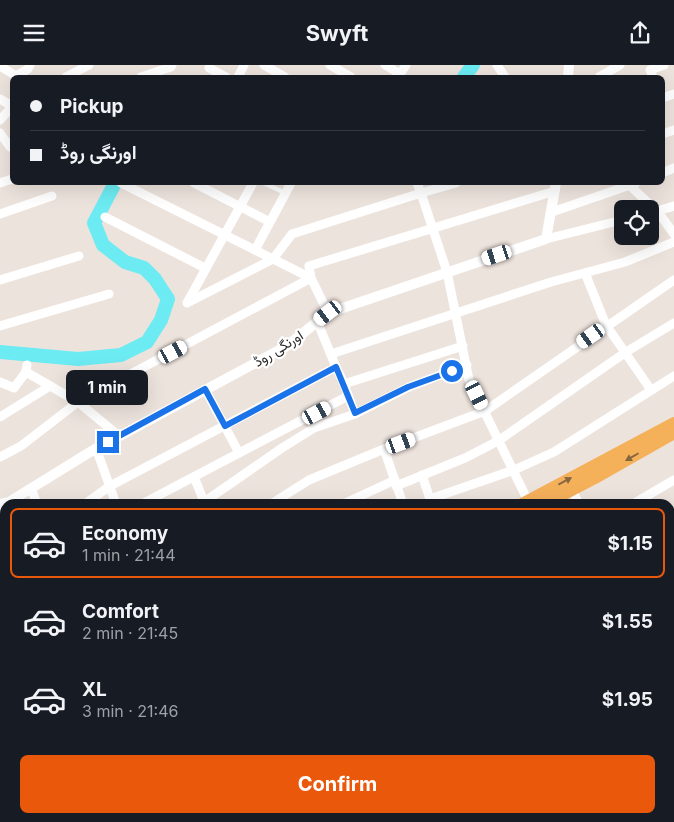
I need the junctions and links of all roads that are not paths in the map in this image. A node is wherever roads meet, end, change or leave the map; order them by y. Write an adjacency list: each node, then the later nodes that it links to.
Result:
1 (30, 65): 13 (street)
2 (88, 65): 14 (street)
3 (264, 65): 17 (street)
4 (330, 65): 11 (street)
5 (385, 65): 18 (street)
6 (620, 65): 19 (street)
7 (664, 65): 20 (street)
8 (0, 66): 12 (street)
9 (172, 66): 15 (street)
10 (210, 67): 16 (street)
11 (339, 71)
12 (14, 75)
13 (18, 75)
14 (70, 75)
15 (147, 75)
16 (223, 75)
17 (282, 75)
18 (400, 75)
19 (602, 75)
20 (652, 75)
21 (10, 109): 22 (street)
22 (0, 120)
23 (0, 133): 24 (street)
24 (10, 145)
25 (126, 185): 50 (street)
26 (198, 185): 39 (street)
27 (252, 185): 39 (street)
28 (268, 185): 35 (lane)
29 (290, 185): 35 (street)
30 (418, 185): 36 (street)
31 (449, 185): 36 (street)
32 (626, 185): 42 (street)
33 (633, 185): 38 (street)
34 (555, 187): 42 (street); 48 (street)
35 (285, 193): 46 (street)
36 (421, 193): 48 (street); 55 (street)
37 (52, 196): 43 (street)
38 (644, 200)
39 (240, 206): 46 (street); 50 (street)
40 (674, 206): 41 (street)
41 (659, 211)
42 (552, 212): 51 (street)
43 (0, 214)
44 (105, 217): 56 (street)
45 (659, 218): 49 (street)
46 (270, 222): 53 (street)
47 (614, 222): 51 (street)
48 (432, 228): 57 (street); 59 (street)
49 (674, 234)
50 (223, 235): 53 (street); 56 (street)
51 (546, 239): 57 (street, اورنگی روڈ)
52 (674, 242): 58 (street)
53 (255, 250): 55 (street)
54 (80, 256): 61 (street)
55 (273, 259): 56 (street); 59 (street)
56 (205, 268)
57 (448, 272): 63 (street, اورنگی روڈ); 64 (street)
58 (586, 273): 64 (street); 67 (street)
59 (311, 278): 63 (street); 81 (street)
60 (674, 279): 67 (street)
61 (0, 280)
62 (109, 294): 68 (street)
63 (328, 313): 65 (street, اورنگی روڈ)
64 (457, 313): 69 (street); 71 (street)
65 (317, 321): 71 (street); 78 (street, اورنگی روڈ)
66 (674, 323): 70 (street)
67 (606, 325): 70 (street); 82 (street)
68 (0, 326)
69 (463, 346): 72 (street); 76 (street)
70 (626, 352): 79 (street); 89 (street)
71 (331, 354): 73 (street)
72 (467, 365): 82 (street); 83 (street)
73 (336, 367): 76 (street); 86 (street)
74 (674, 376): 79 (street)
75 (0, 382): 77 (street)
76 (344, 384): 80 (street)
77 (50, 386): 81 (street); 84 (street)
78 (205, 389): 86 (street); 88 (street, اورنگی روڈ)
79 (651, 390): 94 (street)
80 (348, 396): 83 (street); 92 (street)
81 (78, 402): 88 (street); 93 (street)
82 (485, 411): 89 (street); 91 (street)
83 (355, 413): 108 (street)
84 (0, 417)
85 (674, 423): 113 (main road, one-way to 85)
86 (225, 426): 92 (street); 99 (street)
87 (674, 433): 101 (main road, one-way to 101)
88 (119, 436): 90 (street, اورنگی روڈ)
89 (498, 441): 94 (street); 95 (street)
90 (96, 448): 99 (street); 100 (street, اورنگی روڈ)
91 (384, 449): 98 (street); 109 (street)
92 (239, 453): 96 (street)
93 (0, 457)
94 (514, 470): 95 (street); 112 (street)
95 (422, 475): 98 (street)
96 (194, 477): 106 (street); 107 (street)
97 (674, 480): 116 (street)
98 (395, 483): 110 (street); 111 (street)
99 (110, 486): 104 (street); 105 (street)
100 (31, 488): 102 (street, اورنگی روڈ); 103 (street)
101 (572, 490): 114 (main road); 115 (street)
102 (14, 499)
103 (35, 499)
104 (92, 499)
105 (114, 499)
106 (152, 499)
107 (203, 499)
108 (211, 499)
109 (279, 499)
110 (355, 499)
111 (401, 499)
112 (524, 499)
113 (531, 499)
114 (555, 499)
115 (576, 499)
116 (650, 499)

